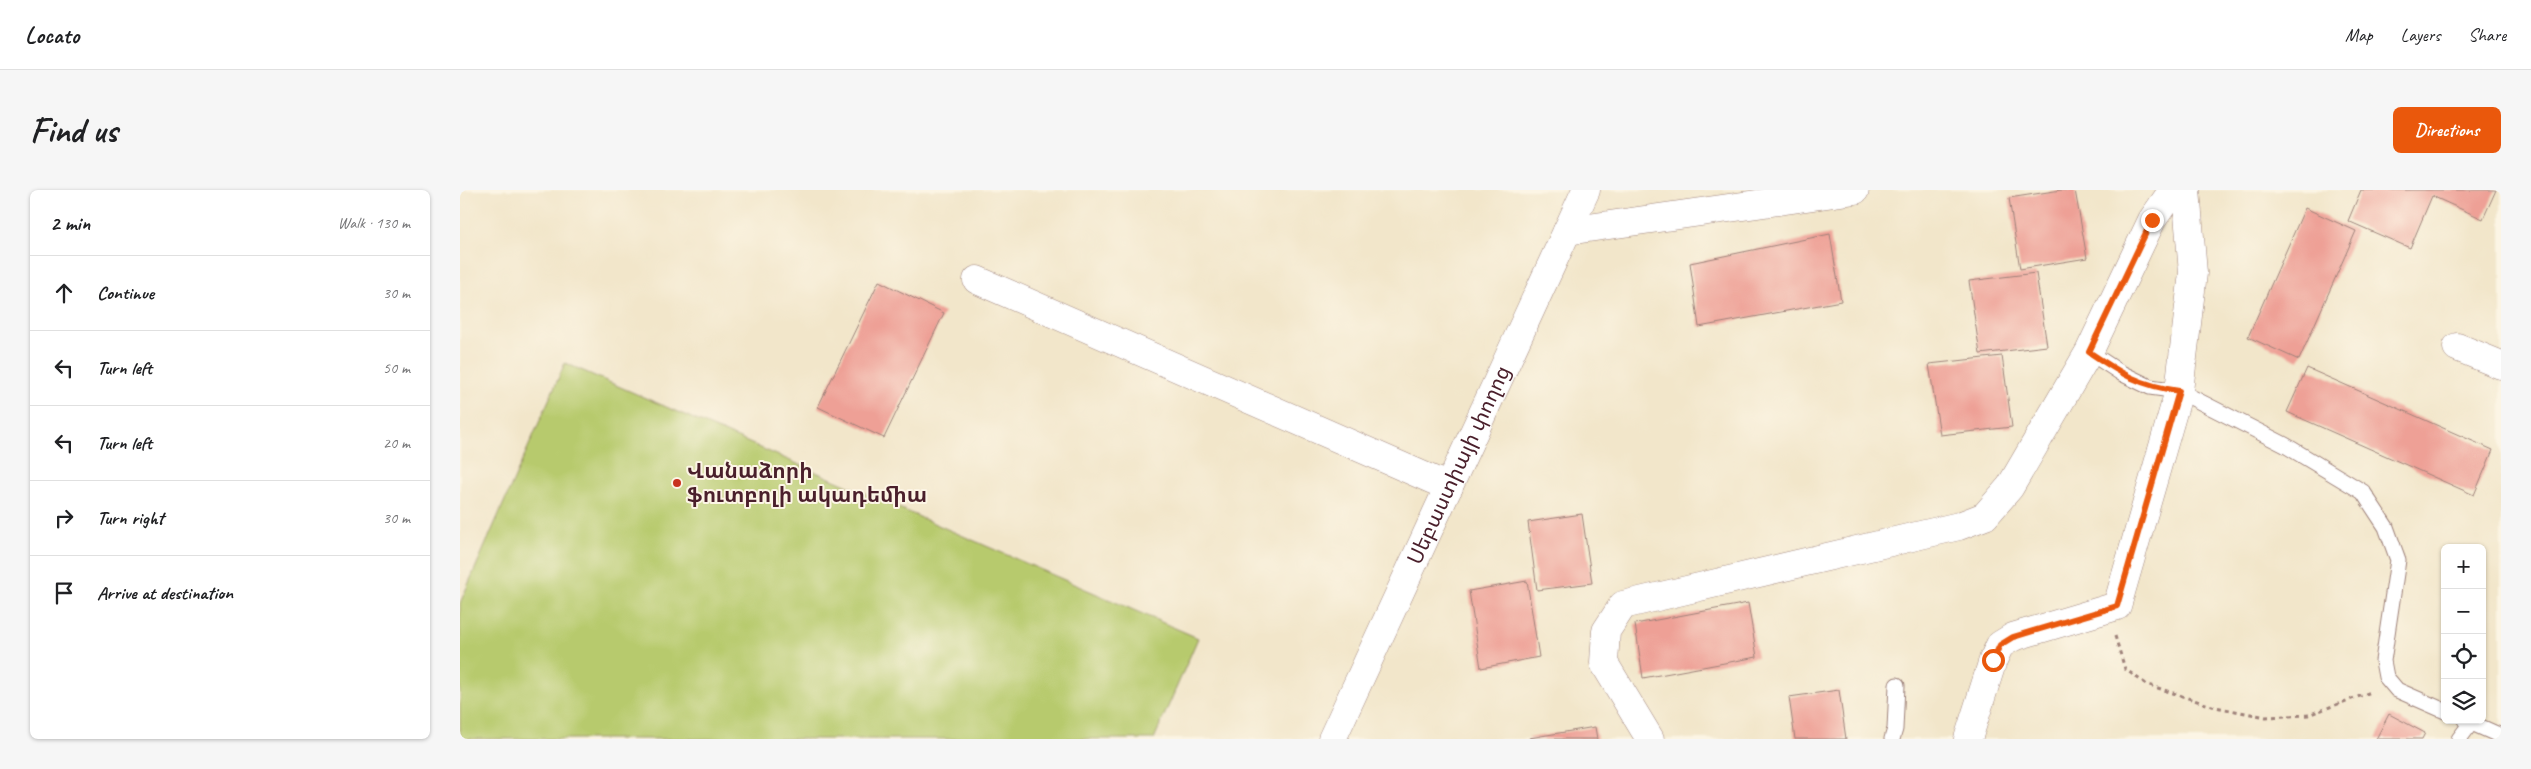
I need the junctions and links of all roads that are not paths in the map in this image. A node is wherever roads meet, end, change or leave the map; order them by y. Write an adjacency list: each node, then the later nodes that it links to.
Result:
1 (1586, 190): 5 (street, Սեբաստիայի փողոց)
2 (1855, 190): 5 (street)
3 (2174, 190): 8 (street)
4 (2186, 190): 10 (street)
5 (1567, 231): 11 (street, Սեբաստիայի փողոց)
6 (977, 280): 11 (street)
7 (2457, 348): 9 (street)
8 (2089, 352): 10 (lane); 18 (street)
9 (2501, 365)
10 (2179, 391): 13 (lane); 20 (street)
11 (1449, 487): 17 (street, Սեբաստիայի փողոց)
12 (1897, 685): 19 (lane)
13 (2441, 709)
14 (2467, 724): 21 (lane)
15 (2473, 724): 16 (lane)
16 (2501, 736)
17 (1332, 739)
18 (1650, 739)
19 (1892, 739)
20 (1968, 739)
21 (2459, 739)

